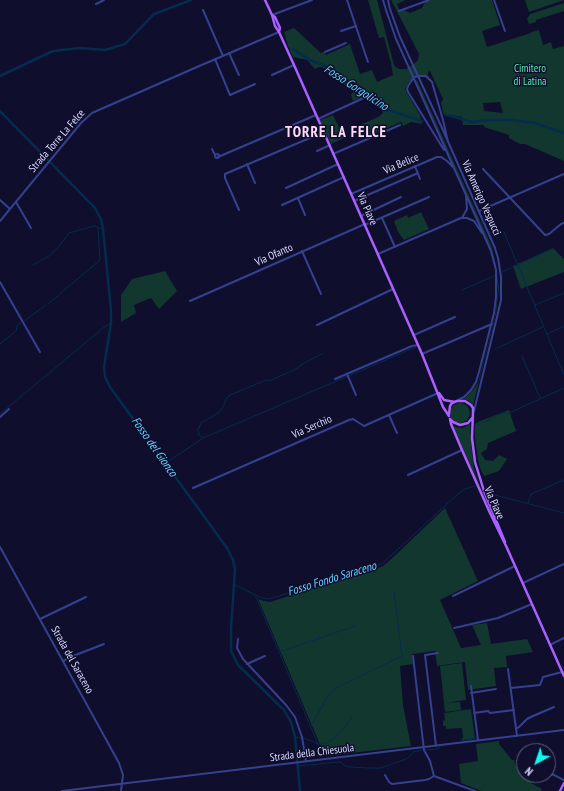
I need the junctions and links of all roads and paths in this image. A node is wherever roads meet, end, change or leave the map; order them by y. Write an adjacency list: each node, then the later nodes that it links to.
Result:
1 (104, 0): 9 (street)
2 (265, 0): 12 (main road, Via Piave)
3 (312, 0): 12 (street)
4 (347, 0): 13 (street)
5 (383, 0): 37 (street, Via Amerigo Vespucci, bridge)
6 (388, 0): 33 (street, Via Amerigo Vespucci, bridge)
7 (429, 0): 11 (street)
8 (494, 0): 15 (street)
9 (96, 4)
10 (203, 10): 20 (street)
11 (400, 11)
12 (272, 15): 16 (main road, Via Piave)
13 (356, 26): 14 (street); 22 (street)
14 (341, 31)
15 (505, 31)
16 (279, 32): 19 (street, Strada Torre La Felce); 23 (main road, Via Piave)
17 (346, 43): 18 (street)
18 (325, 52)
19 (229, 53): 20 (street, Strada Torre La Felce); 24 (street)
20 (223, 56): 21 (street, Strada Torre La Felce)
21 (215, 59): 26 (street); 57 (street, Strada Torre La Felce)
22 (368, 62)
23 (294, 65): 25 (street); 28 (main road, Via Piave)
24 (239, 75)
25 (272, 75)
26 (255, 84)
27 (368, 96): 29 (street)
28 (316, 115): 29 (main road, Via Piave); 34 (street)
29 (318, 119): 31 (main road, Via Piave)
30 (400, 125): 36 (street)
31 (324, 132): 32 (main road, Via Piave); 38 (street)
32 (330, 145): 35 (street); 36 (main road, Via Piave)
33 (449, 147): 37 (street); 61 (street, Via Amerigo Vespucci)
34 (212, 150)
35 (317, 151)
36 (334, 154): 39 (main road, Via Piave)
37 (449, 157): 41 (street, Via Amerigo Vespucci)
38 (247, 164): 47 (street); 60 (street)
39 (338, 164): 45 (main road, Via Piave); 48 (street)
40 (415, 166): 41 (street, Via Belice); 43 (street); 50 (street, Via Belice)
41 (454, 168): 49 (street, Via Amerigo Vespucci)
42 (483, 169): 53 (street)
43 (418, 173): 46 (street); 56 (street)
44 (564, 174): 53 (street)
45 (344, 177): 50 (main road, Via Piave); 54 (street)
46 (420, 178)
47 (255, 183)
48 (286, 188)
49 (464, 191): 65 (street); 70 (street, Via Amerigo Vespucci)
50 (351, 194): 56 (main road, Via Piave)
51 (401, 197): 63 (street)
52 (429, 197): 64 (street, Via Ofanto)
53 (510, 197): 61 (street); 67 (street)
54 (298, 198): 58 (street); 62 (street)
55 (0, 200): 59 (street)
56 (354, 201): 63 (main road, Via Piave)
57 (16, 202): 59 (street, Strada Torre La Felce); 69 (street)
58 (282, 205)
59 (10, 209): 66 (street, Strada Torre La Felce)
60 (239, 210)
61 (479, 211): 91 (street, Via Amerigo Vespucci)
62 (305, 215)
63 (361, 216): 68 (main road, Via Piave)
64 (382, 218): 68 (street, Via Ofanto); 71 (street)
65 (461, 218): 70 (street); 71 (street)
66 (0, 222)
67 (564, 223)
68 (365, 224): 72 (street, Via Ofanto); 73 (main road, Via Piave)
69 (31, 228)
70 (485, 237): 79 (street, Via Amerigo Vespucci)
71 (395, 247): 73 (street)
72 (302, 251): 76 (street); 77 (street, Via Ofanto)
73 (378, 254): 75 (main road, Via Piave)
74 (0, 282): 83 (street)
75 (393, 289): 80 (street); 81 (main road, Via Piave)
76 (321, 294)
77 (190, 301)
78 (454, 317): 81 (street)
79 (492, 324): 84 (street); 89 (street, Via Amerigo Vespucci)
80 (317, 325)
81 (414, 336): 82 (main road, Via Piave)
82 (418, 344): 84 (main road, Via Piave); 85 (street)
83 (40, 352)
84 (422, 354): 87 (main road, Via Piave)
85 (347, 374): 86 (street); 88 (street)
86 (335, 379)
87 (438, 393): 89 (main road); 92 (street, Via Serchio); 95 (main road, Via Piave)
88 (356, 395)
89 (456, 401): 91 (main road); 95 (main road)
90 (9, 409): 94 (street)
91 (473, 412): 93 (main road)
92 (388, 415): 96 (street); 99 (street, Via Serchio)
93 (473, 416): 95 (main road); 101 (main road, Via Piave)
94 (0, 417)
95 (450, 417): 97 (main road, Via Piave)
96 (396, 433)
97 (462, 450): 98 (street); 101 (main road, Via Piave)
98 (408, 475)
99 (192, 488)
100 (0, 547): 108 (street, Strada del Saraceno)
101 (507, 548): 103 (main road, Via Piave)
102 (564, 564): 104 (street)
103 (515, 566): 104 (main road, Via Piave); 106 (street)
104 (523, 583): 107 (main road, Via Piave)
105 (86, 596): 108 (street)
106 (453, 596)
107 (532, 604): 109 (street); 113 (main road, Via Piave)
108 (40, 619): 117 (street, Strada del Saraceno)
109 (454, 628)
110 (564, 638): 113 (street)
111 (238, 639): 118 (street)
112 (104, 644): 117 (street)
113 (550, 644): 120 (main road, Via Piave)
114 (438, 653): 133 (street)
115 (265, 656): 118 (street)
116 (413, 656): 134 (street)
117 (63, 661): 139 (street, Strada del Saraceno)
118 (247, 664): 135 (street)
119 (508, 669): 123 (street)
120 (562, 672): 121 (main road, Via Piave); 123 (street)
121 (564, 676)
122 (470, 686): 125 (street)
123 (511, 688): 127 (street)
124 (496, 689): 125 (street)
125 (471, 693): 128 (street)
126 (554, 707): 129 (street)
127 (514, 710): 128 (street); 129 (street)
128 (474, 713): 132 (street)
129 (516, 729): 131 (street)
130 (564, 730): 131 (street, Strada della Chiesuola)
131 (517, 736): 132 (street, Strada della Chiesuola)
132 (478, 740): 133 (street, Strada della Chiesuola)
133 (436, 746): 134 (street, Strada della Chiesuola)
134 (424, 747): 135 (street, Strada della Chiesuola); 137 (street)
135 (306, 761): 139 (street, Strada della Chiesuola)
136 (385, 775): 137 (street)
137 (434, 776): 142 (street)
138 (564, 783): 143 (main road)
139 (122, 784): 140 (street, Strada della Chiesuola); 141 (street)
140 (62, 791)
141 (120, 791)
142 (475, 791)
143 (560, 791)

